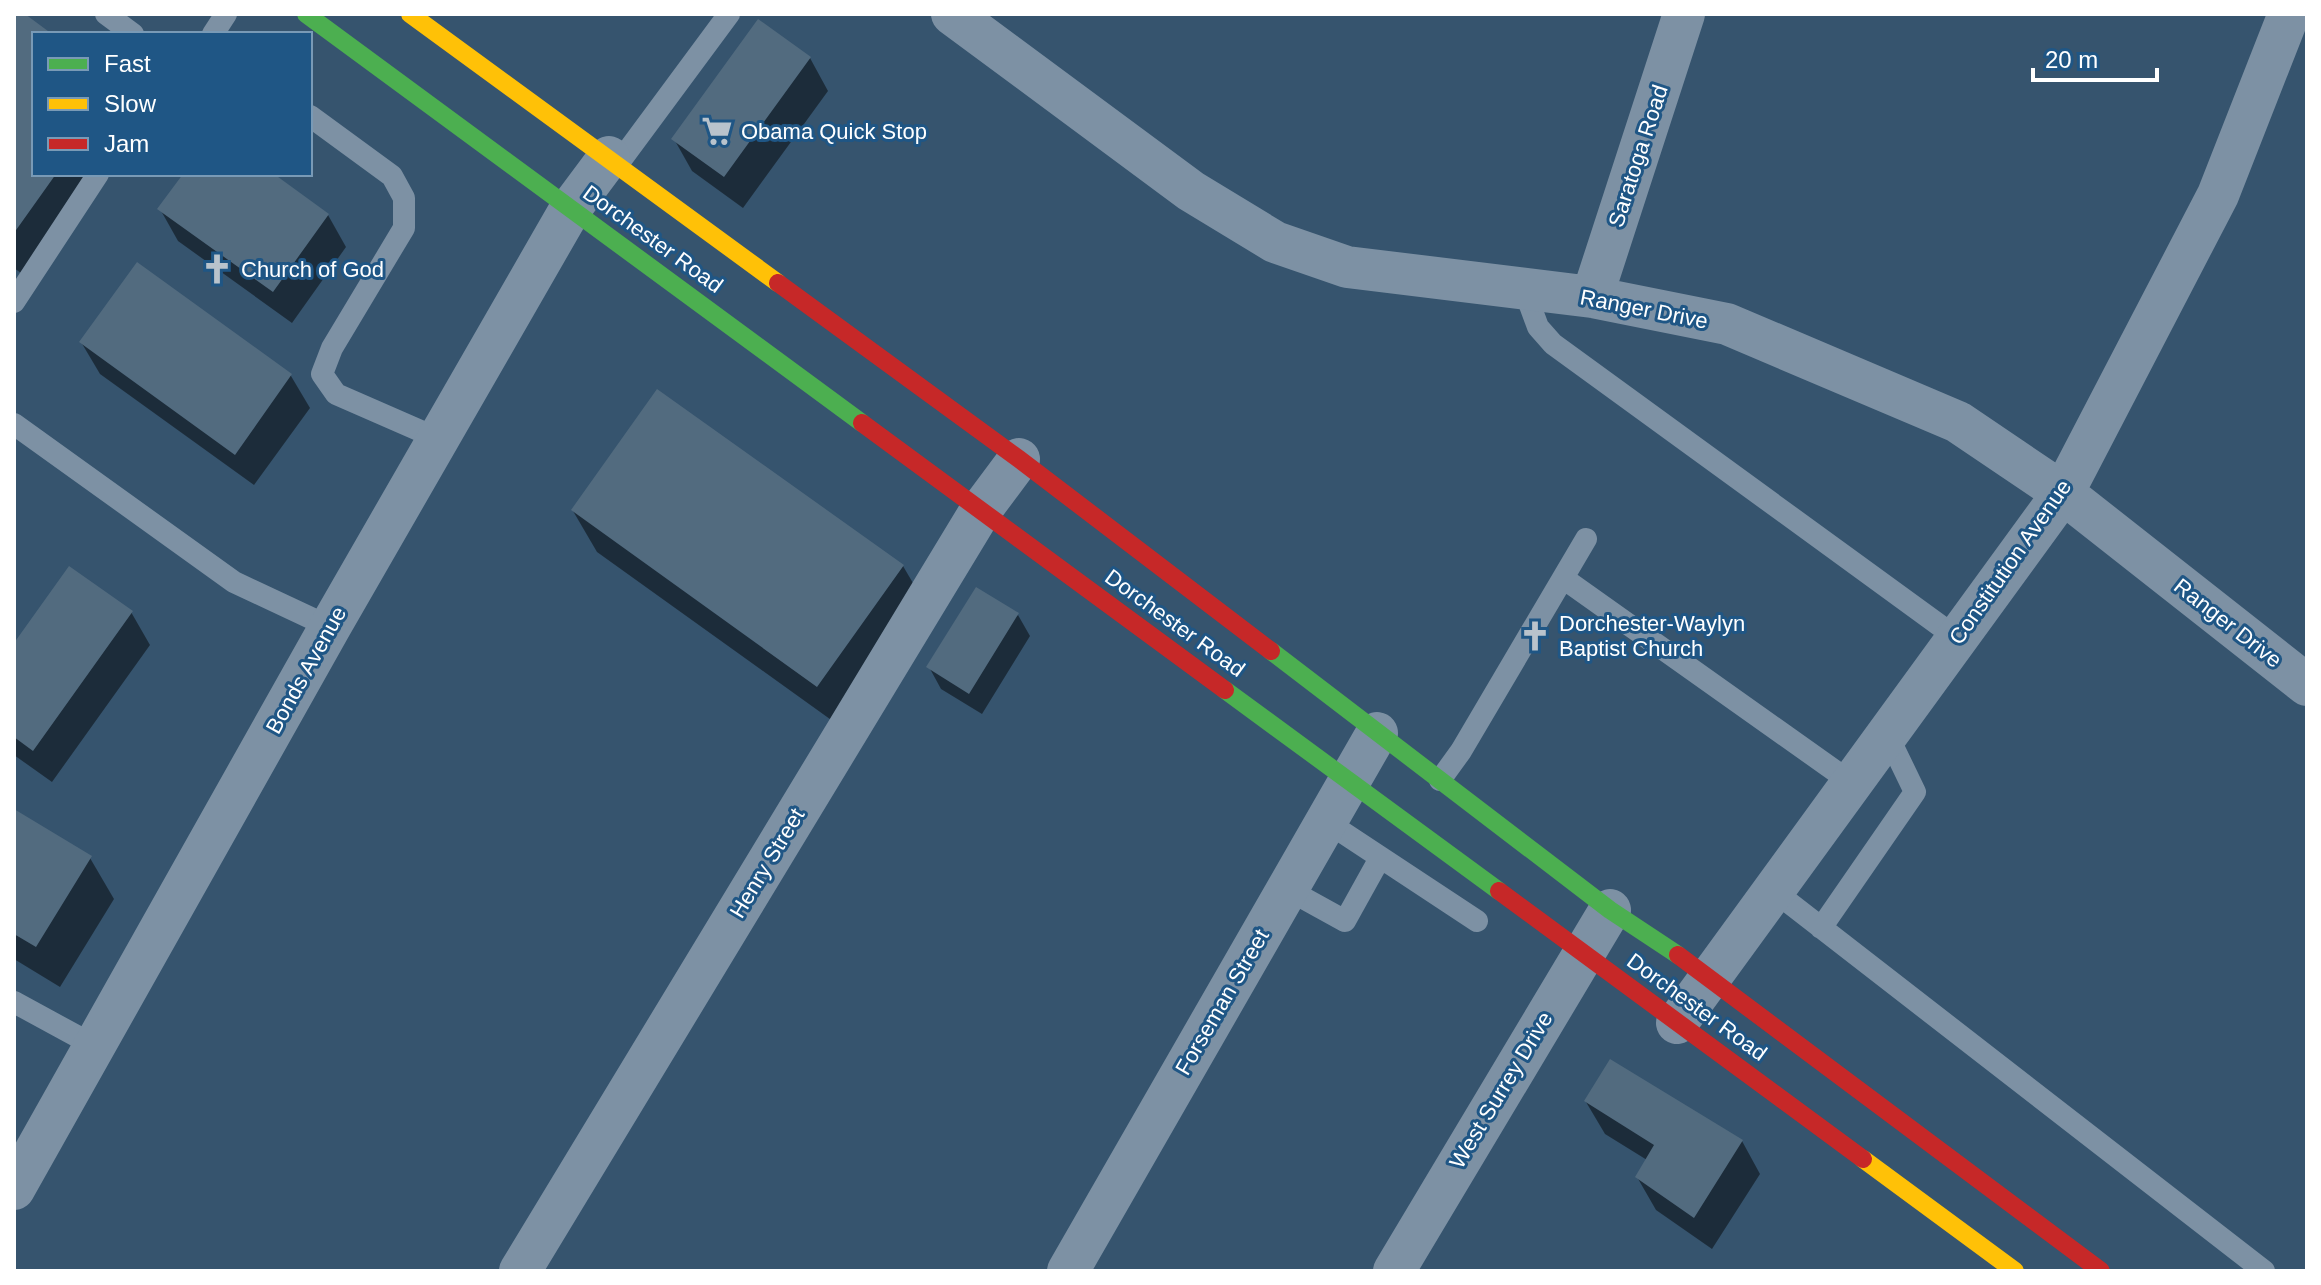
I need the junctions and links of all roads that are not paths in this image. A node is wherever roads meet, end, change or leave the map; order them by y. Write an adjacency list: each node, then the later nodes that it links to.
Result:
1 (106, 14): 9 (lane)
2 (226, 14): 10 (lane)
3 (306, 14): 14 (main road, Dorchester Road)
4 (410, 14): 12 (main road, Dorchester Road)
5 (729, 14): 12 (lane)
6 (952, 14): 16 (street, Ranger Drive)
7 (1684, 14): 17 (street, Saratoga Road)
8 (2289, 14): 21 (street, Constitution Avenue)
9 (130, 32)
10 (214, 32)
11 (312, 117): 19 (lane)
12 (614, 161): 14 (street, Bonds Avenue); 20 (main road, Dorchester Road)
13 (97, 176): 15 (lane)
14 (571, 208): 19 (street, Bonds Avenue); 22 (main road, Dorchester Road)
15 (18, 289)
16 (1524, 289): 17 (street, Ranger Drive); 26 (lane)
17 (1592, 297): 21 (street, Ranger Drive)
18 (14, 424): 25 (lane)
19 (439, 439): 25 (street, Bonds Avenue)
20 (1019, 459): 22 (street, Henry Street); 28 (main road, Dorchester Road)
21 (2063, 493): 26 (street, Constitution Avenue); 27 (street, Ranger Drive)
22 (981, 510): 31 (main road, Dorchester Road); 48 (street, Henry Street)
23 (1586, 539): 24 (lane)
24 (1563, 578): 30 (lane); 32 (lane)
25 (330, 627): 44 (street, Bonds Avenue)
26 (1957, 638): 29 (street, Constitution Avenue)
27 (2307, 685)
28 (1377, 733): 30 (main road, Dorchester Road); 31 (street, Forseman Street)
29 (1887, 734): 32 (street, Constitution Avenue); 39 (lane)
30 (1440, 780): 37 (main road, Dorchester Road)
31 (1350, 782): 33 (street, Forseman Street); 40 (main road, Dorchester Road)
32 (1852, 783): 36 (street, Constitution Avenue)
33 (1327, 822): 34 (lane); 35 (street, Forseman Street)
34 (1380, 858): 35 (lane); 38 (lane)
35 (1287, 889): 49 (street, Forseman Street)
36 (1774, 891): 39 (lane); 41 (street, Constitution Avenue)
37 (1610, 910): 40 (street, West Surrey Drive); 41 (main road, Dorchester Road)
38 (1477, 921)
39 (1821, 928): 52 (lane)
40 (1582, 953): 43 (main road, Dorchester Road); 50 (street, West Surrey Drive)
41 (1711, 978): 43 (street, Constitution Avenue); 46 (main road, Dorchester Road)
42 (14, 1002): 44 (lane)
43 (1677, 1023): 47 (main road, Dorchester Road)
44 (95, 1046): 45 (street, Bonds Avenue)
45 (14, 1189)
46 (2038, 1226): 47 (street); 51 (main road, Dorchester Road)
47 (2012, 1270)
48 (520, 1271)
49 (1068, 1271)
50 (1394, 1271)
51 (2101, 1271)
52 (2264, 1271)

